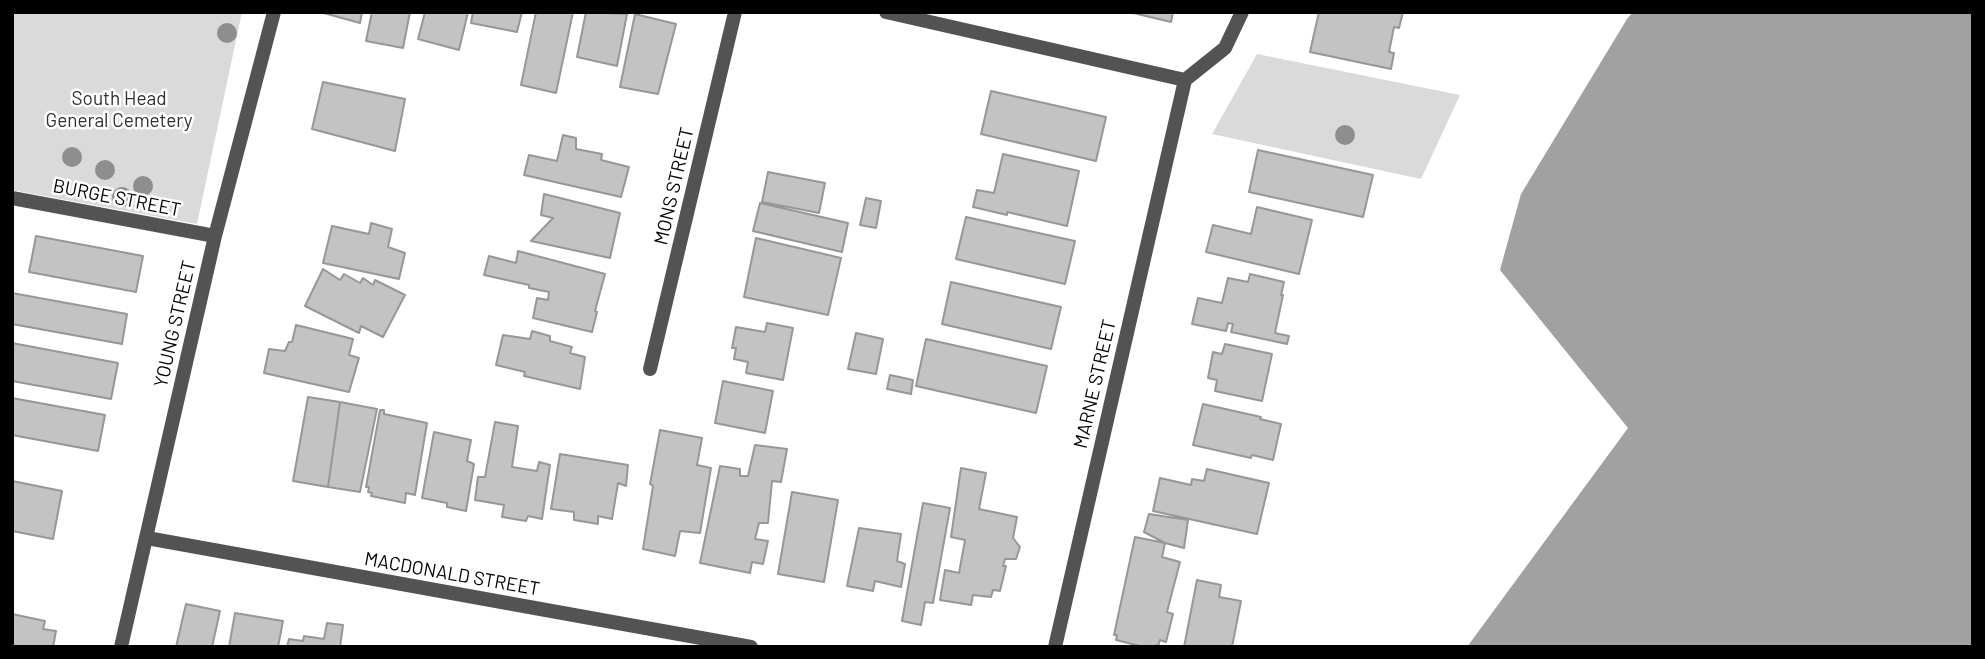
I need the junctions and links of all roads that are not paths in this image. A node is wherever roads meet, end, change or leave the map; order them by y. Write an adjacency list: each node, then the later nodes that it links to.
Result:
1 (274, 12): 7 (street, YOUNG STREET)
2 (735, 12): 8 (street, MONS STREET)
3 (886, 12): 5 (street)
4 (1242, 12): 5 (street)
5 (1185, 80): 12 (street, MARNE STREET)
6 (12, 198): 7 (street, BURGE STREET)
7 (215, 236): 9 (street, YOUNG STREET)
8 (650, 369)
9 (147, 538): 10 (street, YOUNG STREET); 11 (street, MACDONALD STREET)
10 (121, 647)
11 (751, 647)
12 (1055, 647)

